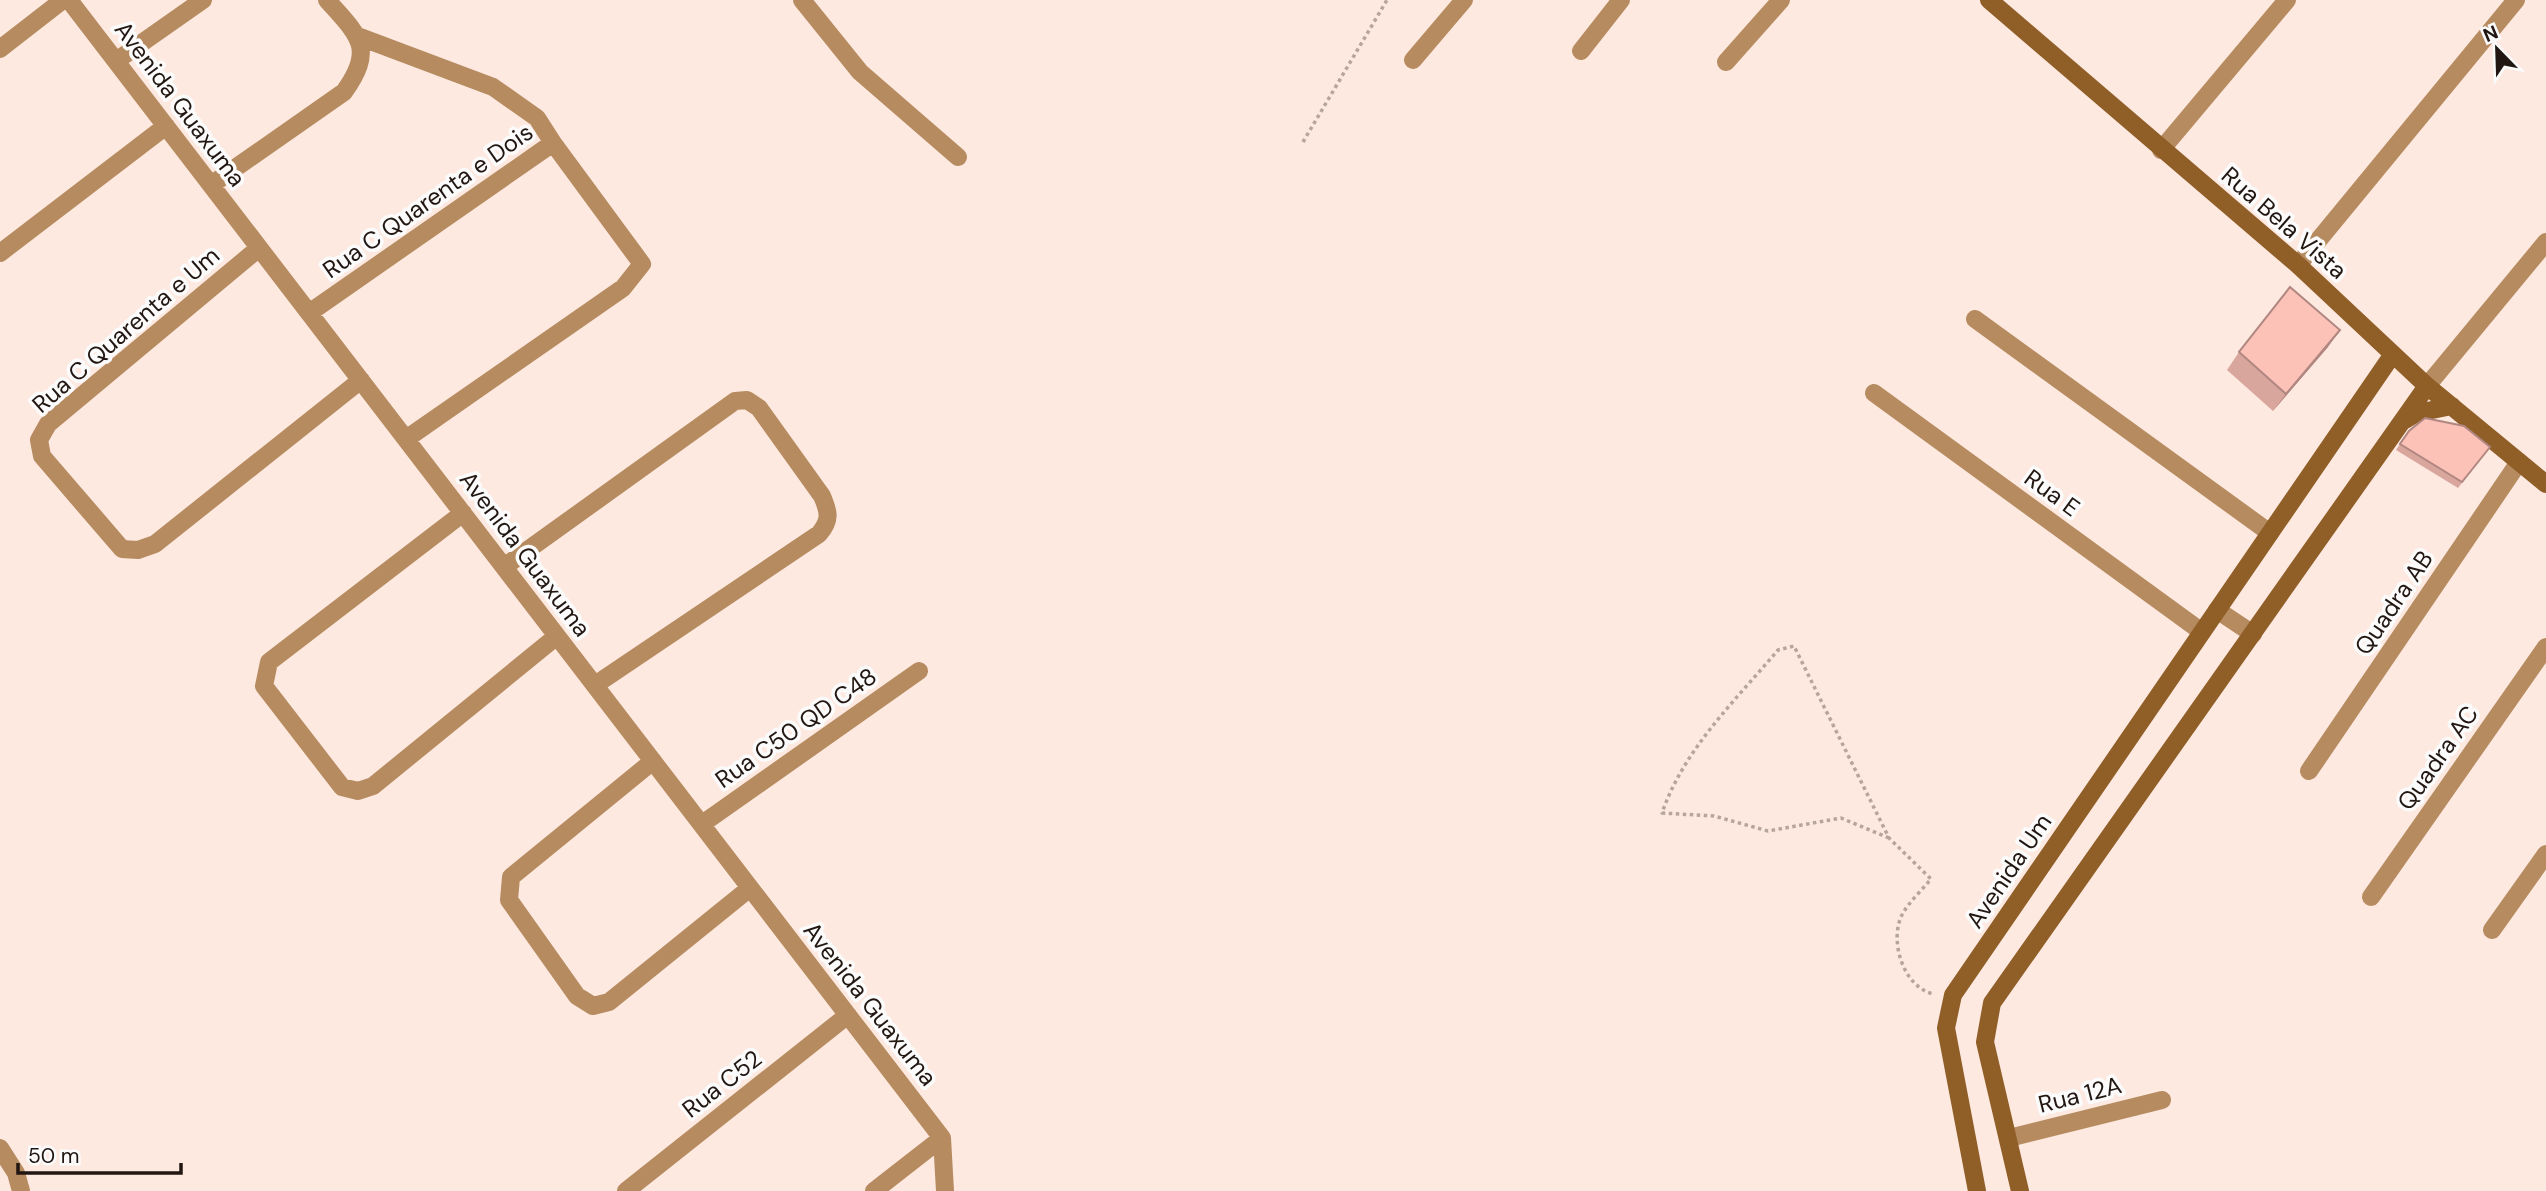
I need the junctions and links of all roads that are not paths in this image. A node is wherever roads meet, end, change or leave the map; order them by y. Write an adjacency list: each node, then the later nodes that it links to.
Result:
1 (64, 0): 13 (street)
2 (69, 0): 15 (street, Avenida Guaxuma)
3 (203, 0): 15 (street)
4 (327, 0): 12 (street)
5 (802, 0): 21 (street)
6 (1464, 0): 16 (street)
7 (1621, 0): 14 (street)
8 (1781, 0): 17 (street)
9 (1989, 0): 20 (street, Rua Bela Vista)
10 (2287, 0): 20 (street)
11 (2516, 0): 26 (street)
12 (360, 37): 19 (street); 22 (street)
13 (0, 49)
14 (1581, 51)
15 (116, 61): 18 (street, Avenida Guaxuma)
16 (1413, 61)
17 (1726, 62)
18 (166, 126): 22 (street, Avenida Guaxuma); 25 (street)
19 (553, 143): 27 (street, Rua C Quarenta e Dois); 35 (street, Rua C Quarenta e Dois)
20 (2161, 150): 26 (street, Rua Bela Vista)
21 (958, 157)
22 (211, 184): 24 (street, Avenida Guaxuma)
23 (2546, 242): 31 (street)
24 (259, 247): 27 (street, Avenida Guaxuma); 30 (street, Rua C Quarenta e Um)
25 (0, 253)
26 (2298, 265): 29 (street, Rua Bela Vista)
27 (309, 313): 30 (street, Avenida Guaxuma)
28 (1975, 319): 39 (street)
29 (2393, 354): 31 (street, Rua Bela Vista); 39 (street, Avenida Um)
30 (361, 380): 35 (street, Avenida Guaxuma)
31 (2427, 386): 33 (street, Rua Bela Vista); 34 (street)
32 (1874, 393): 42 (street, Rua E)
33 (2452, 406): 34 (street); 36 (street, Rua Bela Vista)
34 (2402, 422): 43 (street)
35 (406, 439): 38 (street, Avenida Guaxuma)
36 (2519, 462): 37 (street, Rua Bela Vista); 49 (street, Quadra AB)
37 (2546, 484)
38 (463, 513): 40 (street, Avenida Guaxuma); 44 (street)
39 (2270, 533): 41 (street, Avenida Um)
40 (504, 567): 44 (street, Avenida Guaxuma); 47 (street)
41 (2217, 610): 42 (street, Avenida Um); 43 (street)
42 (2202, 632): 64 (street, Avenida Um)
43 (2252, 635): 58 (street)
44 (556, 636): 47 (street, Avenida Guaxuma)
45 (2546, 647): 53 (street, Quadra AC)
46 (919, 671): 50 (street, Rua C50 QD C48)
47 (594, 685): 48 (street, Avenida Guaxuma)
48 (653, 761): 50 (street, Avenida Guaxuma); 52 (street)
49 (2309, 771)
50 (702, 824): 52 (street, Avenida Guaxuma)
51 (2546, 853): 54 (street)
52 (750, 888): 55 (street, Avenida Guaxuma)
53 (2371, 897)
54 (2492, 930)
55 (848, 1015): 57 (street, Avenida Guaxuma); 61 (street, Rua C52)
56 (2162, 1100): 58 (street, Rua 12A)
57 (942, 1138): 62 (street); 63 (street)
58 (2009, 1138): 65 (street)
59 (0, 1148): 60 (street)
60 (20, 1191)
61 (626, 1191)
62 (874, 1191)
63 (946, 1191)
64 (1977, 1191)
65 (2020, 1191)

